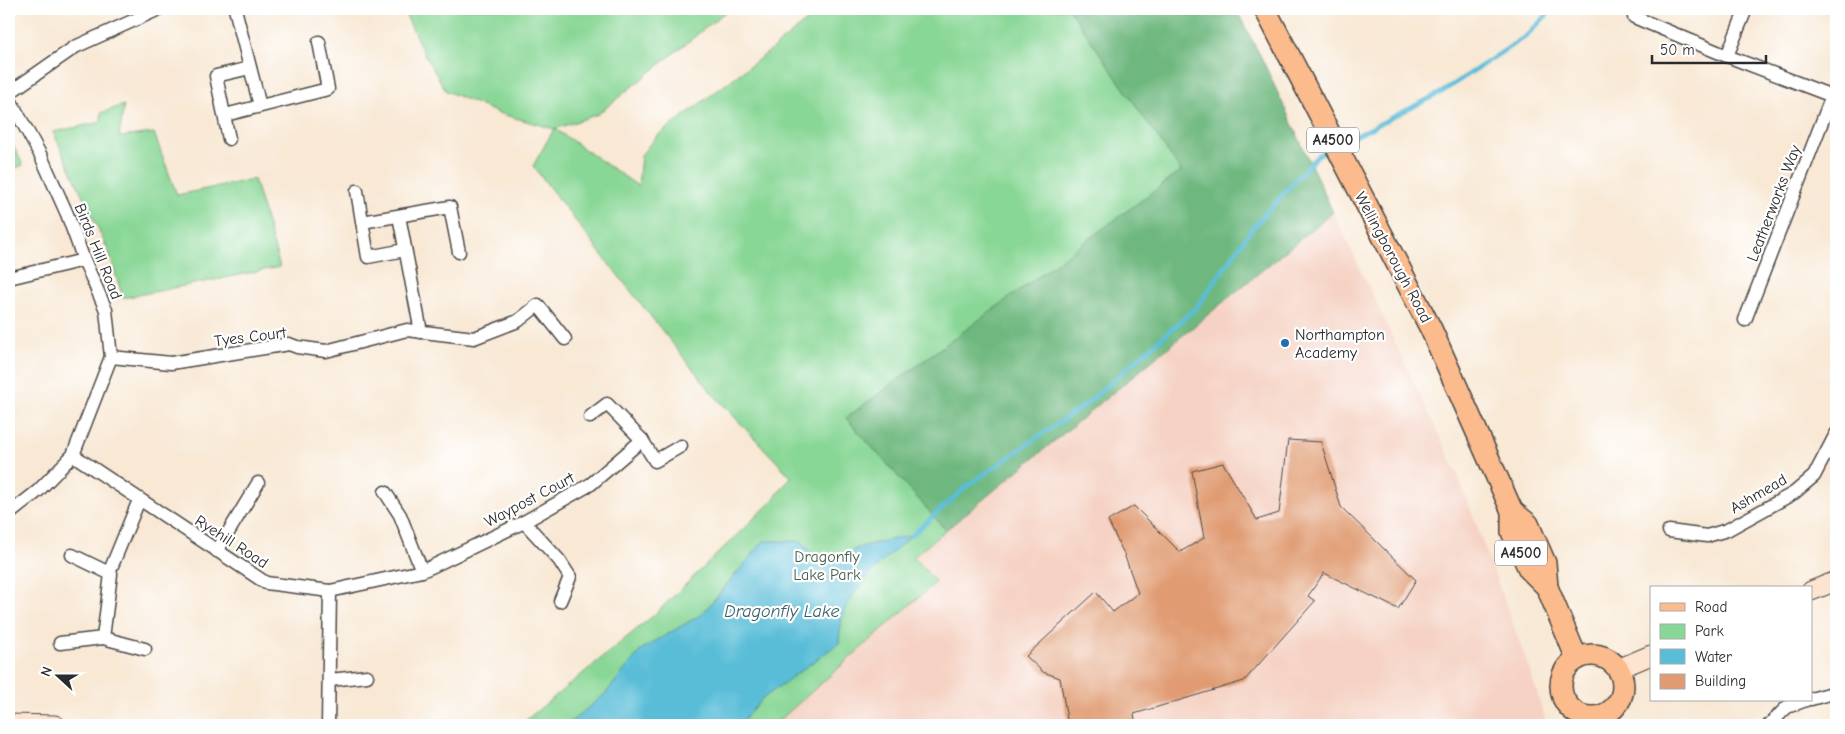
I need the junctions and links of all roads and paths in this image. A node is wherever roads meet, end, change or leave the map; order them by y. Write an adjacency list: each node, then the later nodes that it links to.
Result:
1 (159, 9): 9 (street)
2 (235, 9): 8 (street)
3 (1265, 9): 49 (main road, Wellingborough Road / A4500)
4 (1746, 9): 7 (street)
5 (1634, 18): 7 (street, Leatherworks Way)
6 (319, 42): 12 (street)
7 (1727, 56): 10 (street, Leatherworks Way)
8 (250, 68): 12 (street); 13 (street)
9 (9, 93)
10 (1834, 93): 22 (street, Leatherworks Way)
11 (9, 98): 20 (street, Birds Hill Road)
12 (260, 106): 13 (street)
13 (225, 115): 14 (street)
14 (229, 139)
15 (357, 191): 17 (street)
16 (399, 216): 17 (street); 18 (street); 19 (street)
17 (362, 222): 18 (street)
18 (405, 250): 23 (street)
19 (459, 252)
20 (84, 260): 21 (street); 25 (street, Birds Hill Road)
21 (9, 278)
22 (1745, 320)
23 (421, 332): 24 (street, Tyes Court); 25 (street, Tyes Court)
24 (565, 339)
25 (111, 357): 30 (street, Birds Hill Road)
26 (590, 417): 28 (street)
27 (1836, 434): 36 (street, Ashmead)
28 (642, 440): 29 (street); 35 (street, Waypost Court)
29 (681, 446)
30 (73, 455): 33 (street, Ryehill Road); 34 (street, Birds Hill Road)
31 (258, 482): 37 (street)
32 (385, 492): 39 (street)
33 (139, 500): 37 (street, Ryehill Road); 40 (street)
34 (9, 514)
35 (524, 522): 39 (street, Waypost Court); 44 (street)
36 (1669, 531)
37 (217, 551): 42 (street, Ryehill Road)
38 (72, 555): 40 (street)
39 (422, 571): 42 (street, Ryehill Road)
40 (109, 573): 45 (street)
41 (1836, 581): 43 (street)
42 (330, 591): 52 (street)
43 (1812, 591)
44 (560, 601)
45 (103, 638): 46 (street); 47 (street)
46 (60, 643)
47 (146, 649)
48 (1650, 655): 50 (street)
49 (1577, 658): 50 (main road); 56 (main road)
50 (1618, 669): 56 (main road)
51 (367, 676): 52 (street)
52 (330, 680): 59 (street)
53 (1836, 692): 54 (street)
54 (1812, 698)
55 (1801, 702): 60 (street)
56 (1601, 721)
57 (9, 724): 58 (street)
58 (55, 725)
59 (328, 725)
60 (1769, 725)

